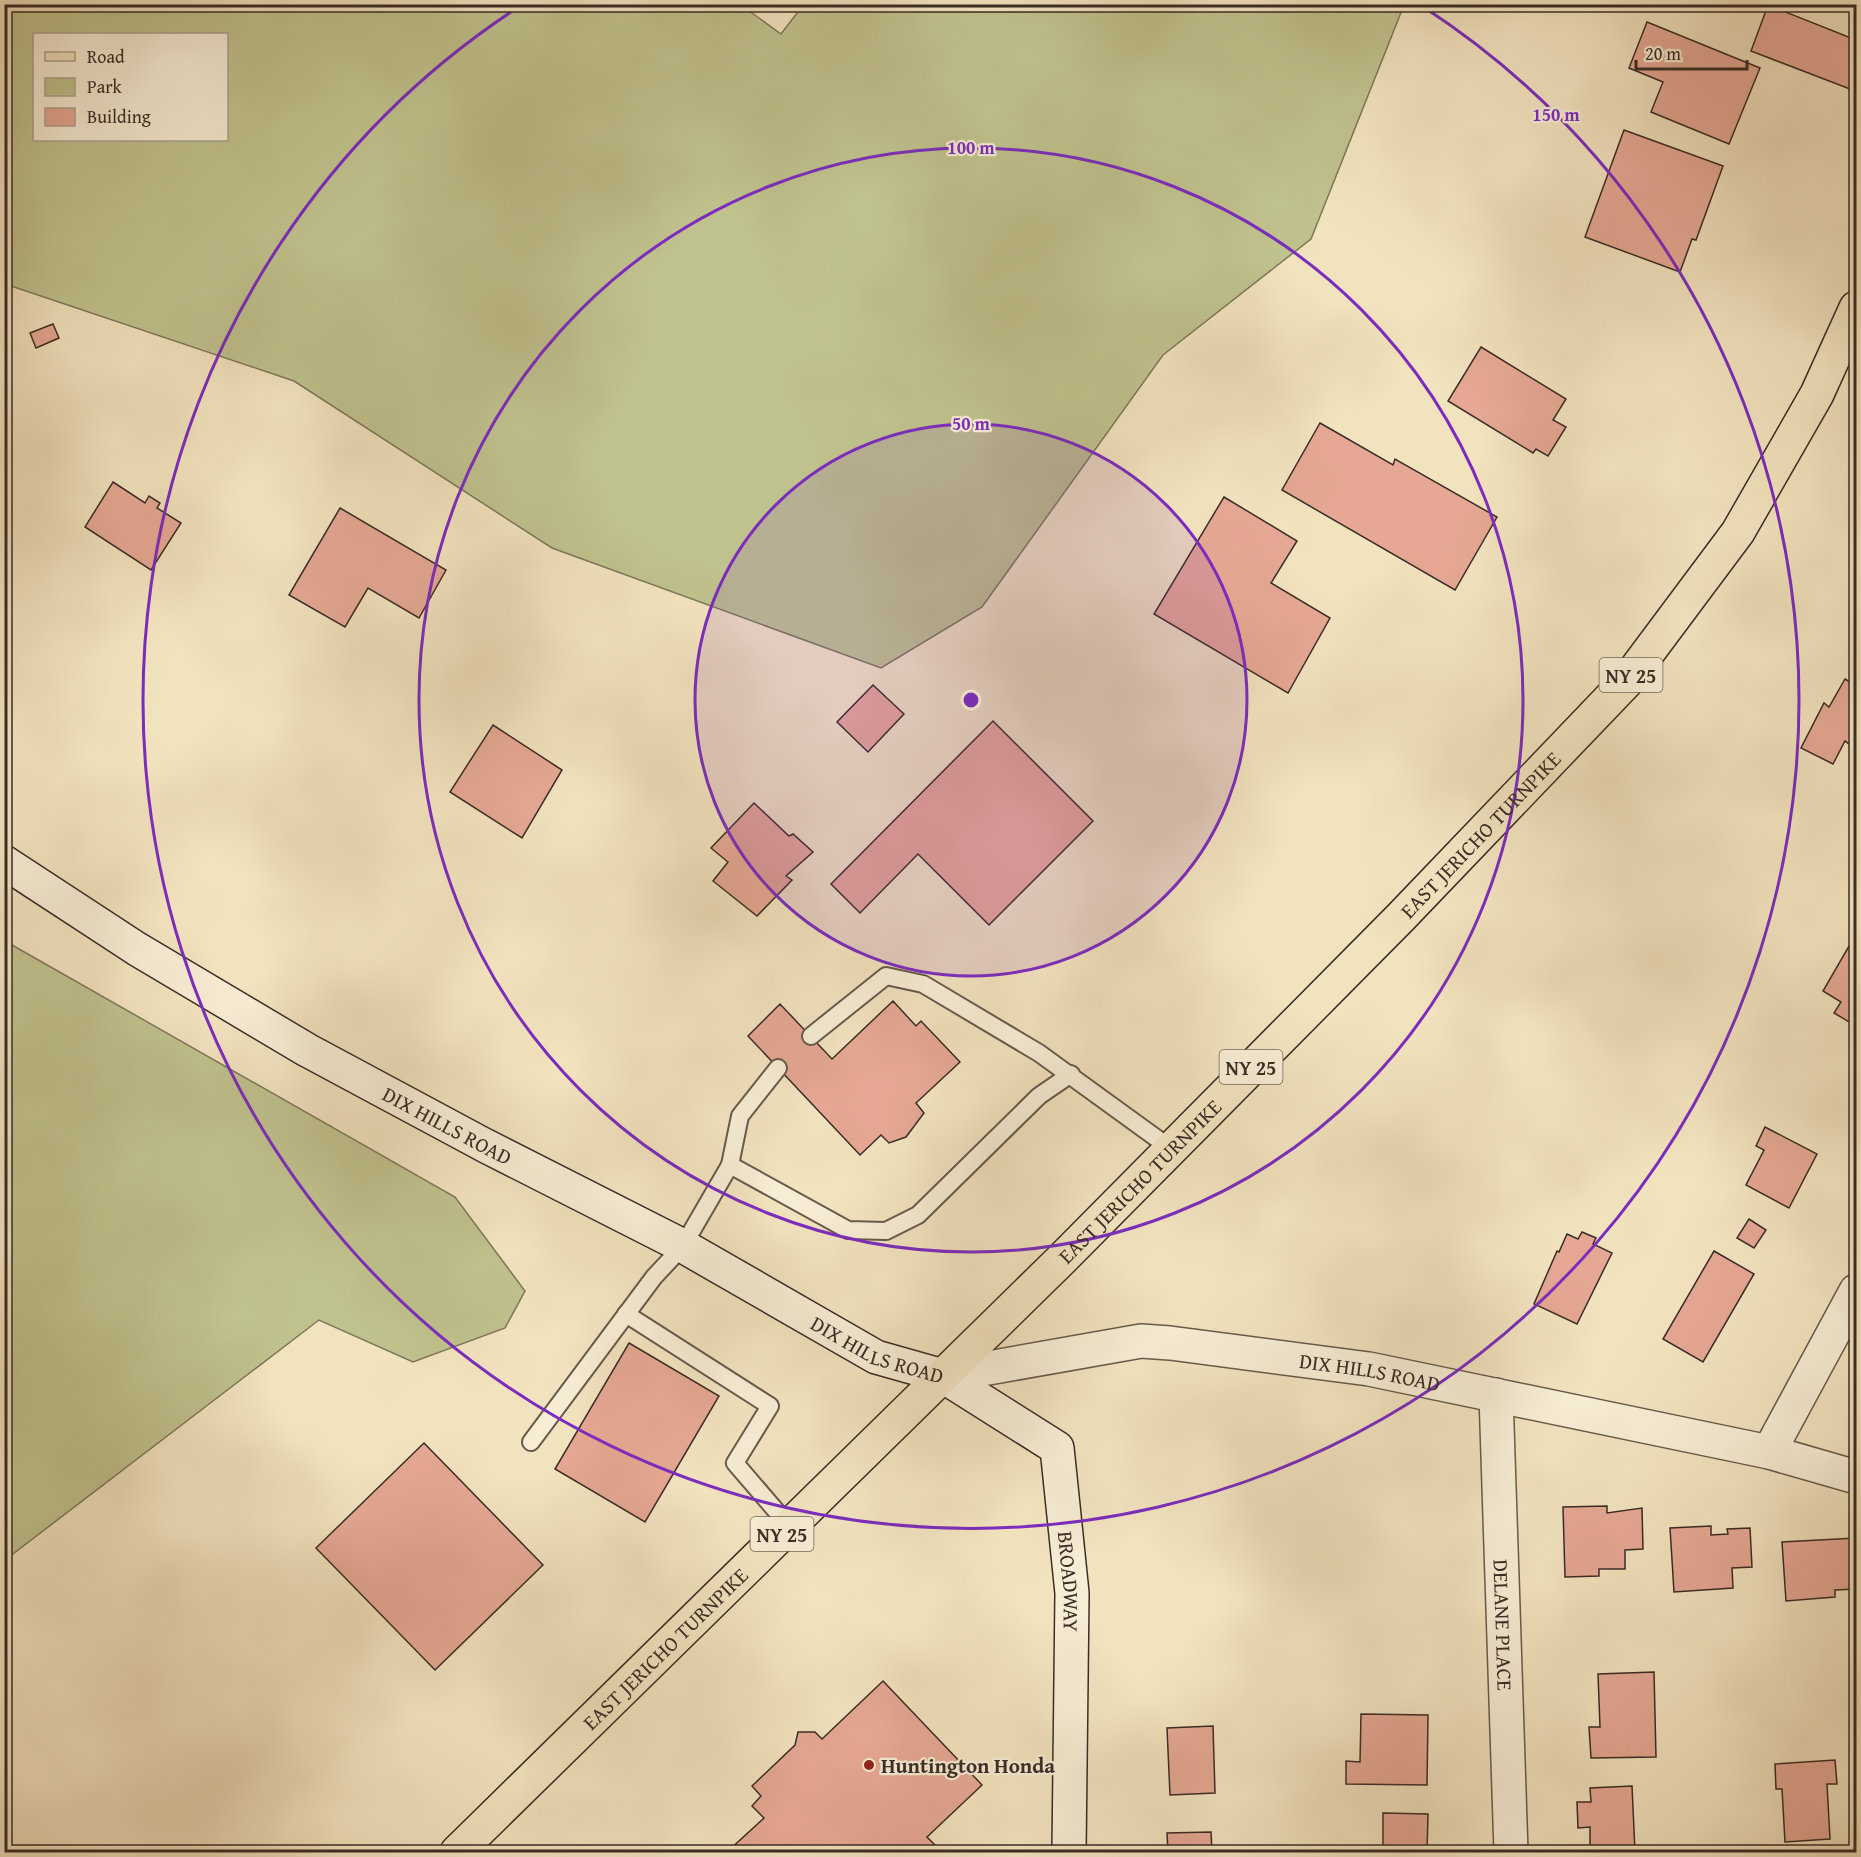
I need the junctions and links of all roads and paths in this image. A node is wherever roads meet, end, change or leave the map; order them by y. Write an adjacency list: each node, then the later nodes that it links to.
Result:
1 (1857, 308): 6 (main road, EAST JERICHO TURNPIKE / NY 25)
2 (4, 862): 8 (street, DIX HILLS ROAD)
3 (811, 1036): 5 (lane)
4 (778, 1068): 7 (lane)
5 (1071, 1074): 6 (lane); 7 (lane)
6 (1170, 1148): 11 (main road, EAST JERICHO TURNPIKE / NY 25)
7 (730, 1165): 8 (lane)
8 (683, 1246): 10 (lane); 11 (street, DIX HILLS ROAD)
9 (1857, 1291): 14 (street)
10 (626, 1314): 13 (lane); 16 (lane)
11 (943, 1376): 12 (street, DIX HILLS ROAD); 16 (main road, EAST JERICHO TURNPIKE / NY 25); 18 (street, BROADWAY)
12 (1496, 1395): 14 (street, DIX HILLS ROAD); 19 (street, DELANE PLACE)
13 (531, 1442)
14 (1769, 1452): 15 (street, DIX HILLS ROAD)
15 (1857, 1477)
16 (790, 1527): 17 (main road, EAST JERICHO TURNPIKE / NY 25)
17 (457, 1852)
18 (1069, 1852)
19 (1511, 1852)

